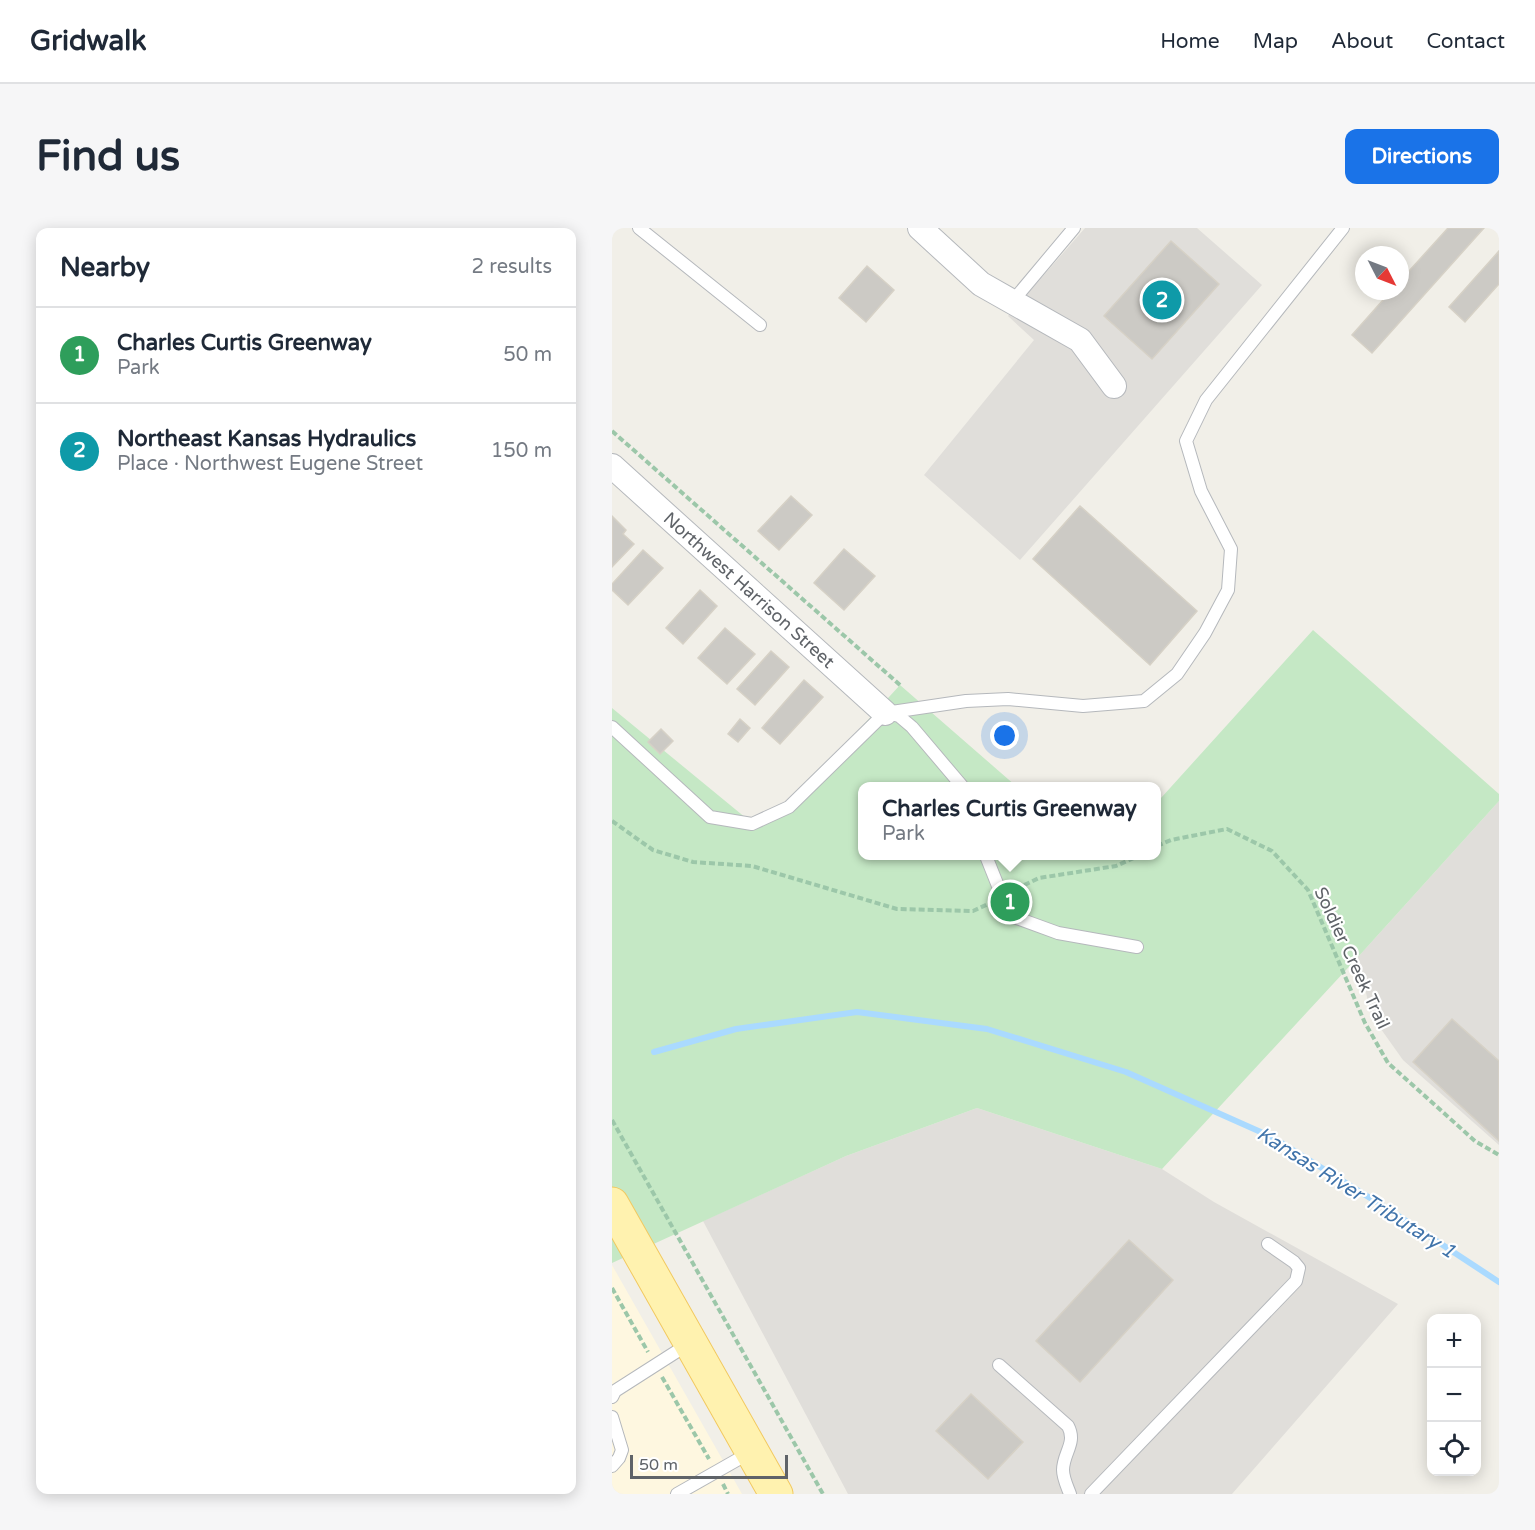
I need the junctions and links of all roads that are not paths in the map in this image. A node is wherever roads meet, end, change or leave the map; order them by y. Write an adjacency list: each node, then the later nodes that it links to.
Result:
1 (639, 228): 6 (lane)
2 (920, 228): 5 (street)
3 (1074, 228): 5 (lane)
4 (1343, 228): 9 (lane)
5 (1012, 302): 7 (street)
6 (760, 325)
7 (1114, 386)
8 (612, 466): 9 (street, Northwest Harrison Street)
9 (885, 713): 10 (lane); 11 (lane)
10 (612, 728)
11 (959, 782)
12 (988, 860): 13 (lane)
13 (1137, 947)
14 (612, 1204): 16 (main road)
15 (1268, 1244): 25 (lane)
16 (691, 1343): 18 (lane); 20 (main road)
17 (999, 1365): 24 (lane)
18 (612, 1397)
19 (612, 1417): 21 (lane)
20 (752, 1451): 22 (lane); 23 (main road)
21 (612, 1466)
22 (676, 1494)
23 (776, 1494)
24 (1070, 1494)
25 (1091, 1494)

